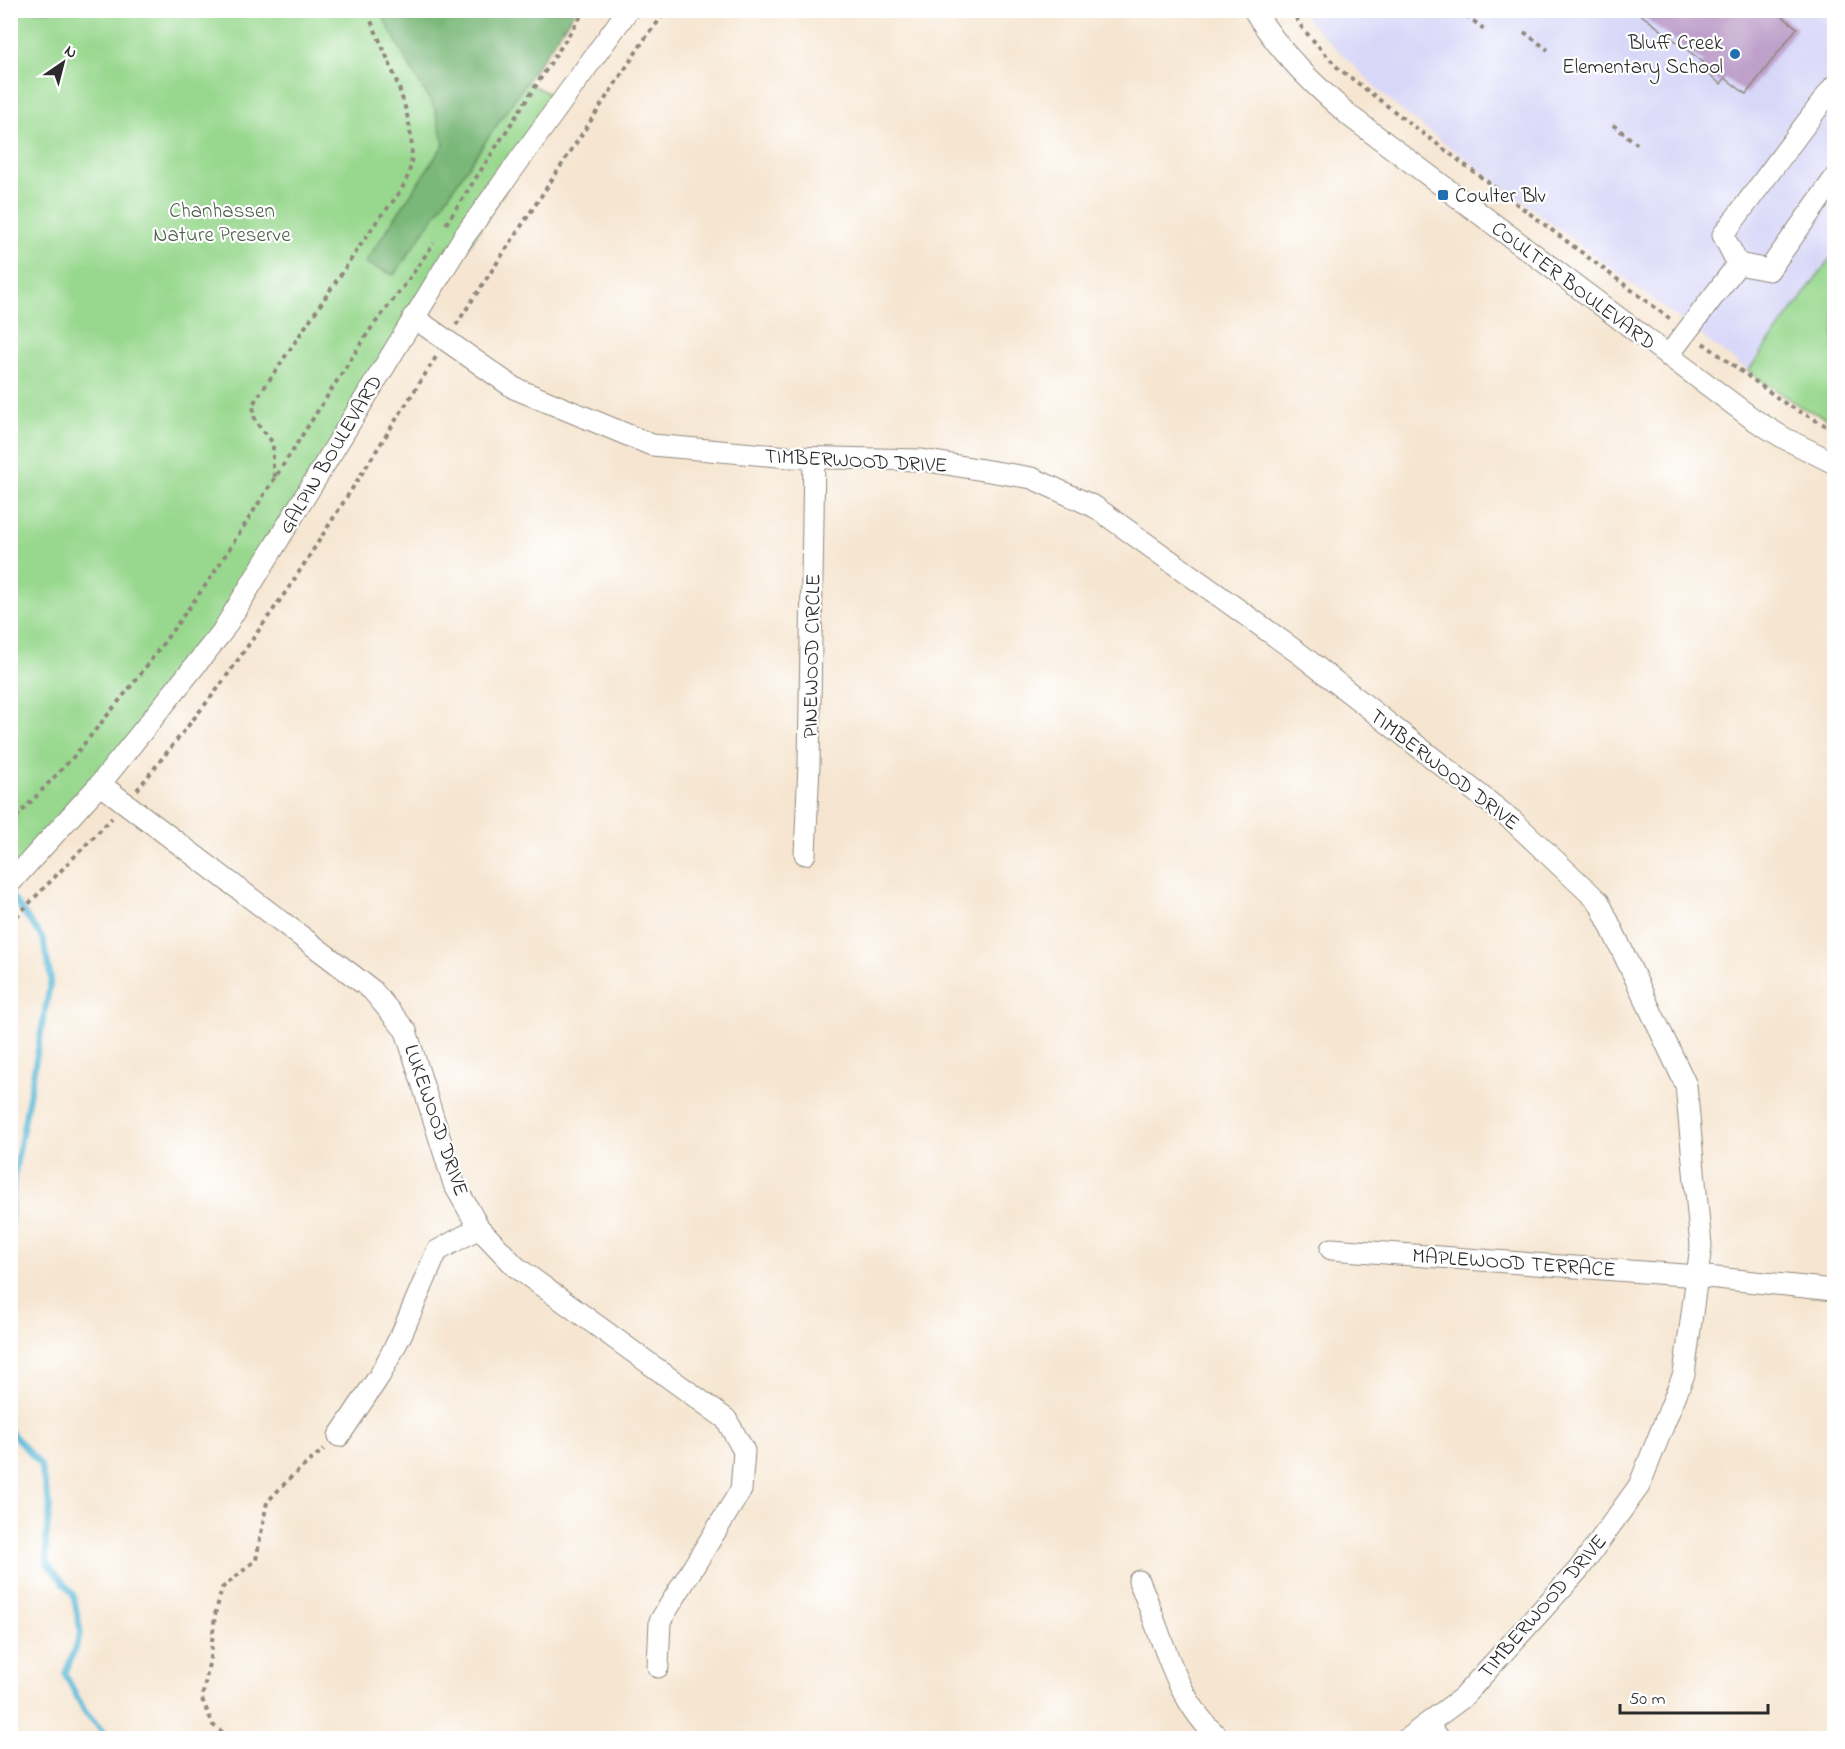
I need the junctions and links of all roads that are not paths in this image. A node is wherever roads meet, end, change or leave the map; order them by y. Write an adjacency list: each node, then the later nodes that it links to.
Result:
1 (628, 10): 6 (street, GALPIN BOULEVARD)
2 (1254, 10): 7 (street, COULTER BOULEVARD)
3 (1834, 86): 5 (street)
4 (1834, 179): 5 (street)
5 (1738, 264): 7 (street)
6 (413, 317): 8 (street, TIMBERWOOD DRIVE); 10 (street, GALPIN BOULEVARD)
7 (1668, 356): 9 (street, COULTER BOULEVARD)
8 (814, 458): 11 (street, PINEWOOD CIRCLE); 15 (street, TIMBERWOOD DRIVE)
9 (1834, 463)
10 (100, 784): 12 (street, GALPIN BOULEVARD); 13 (street, LUKEWOOD DRIVE)
11 (805, 854)
12 (10, 883)
13 (478, 1228): 17 (street); 19 (street, LUKEWOOD DRIVE)
14 (1331, 1249): 15 (street, MAPLEWOOD TERRACE)
15 (1697, 1276): 16 (street, MAPLEWOOD TERRACE); 20 (street, TIMBERWOOD DRIVE)
16 (1834, 1290)
17 (339, 1436)
18 (1139, 1581): 21 (street)
19 (658, 1667)
20 (1433, 1732): 22 (street, TIMBERWOOD DRIVE)
21 (1219, 1738)
22 (1408, 1738)

